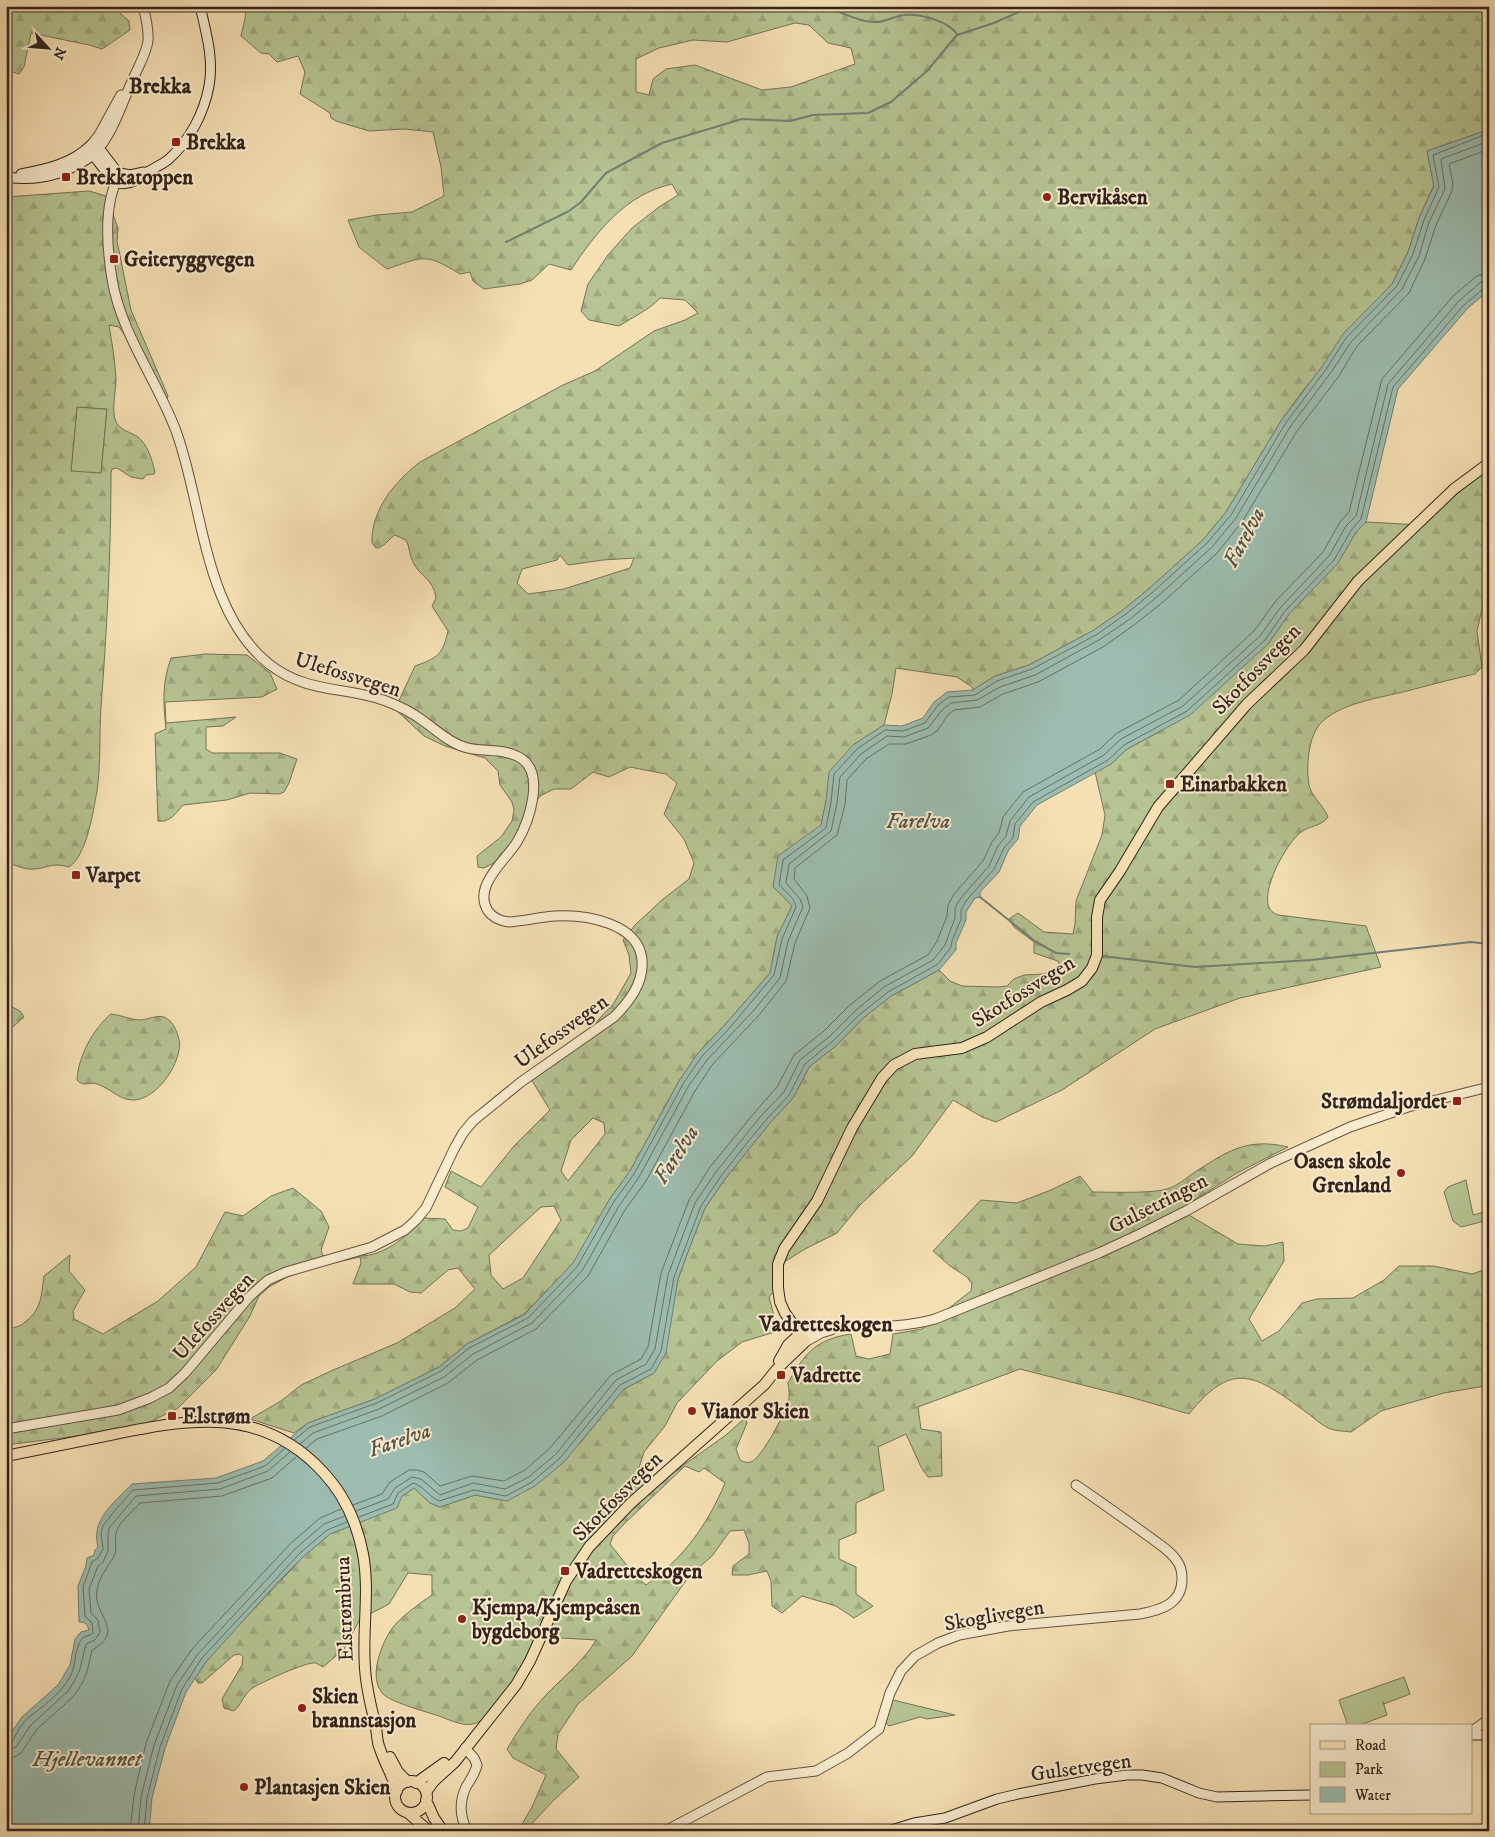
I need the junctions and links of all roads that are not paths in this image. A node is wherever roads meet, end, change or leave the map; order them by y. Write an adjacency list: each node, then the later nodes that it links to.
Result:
1 (143, 6): 3 (street)
2 (200, 6): 4 (street)
3 (94, 149): 3 (street); 4 (street)
4 (118, 178): 8 (street, Ulefossvegen)
5 (1489, 463): 7 (main road, Skotfossvegen)
6 (1489, 1087): 7 (street, Gulsetringen)
7 (802, 1338): 16 (main road, Skotfossvegen)
8 (6, 1429)
9 (6, 1456): 12 (main road, Elstrømbrua)
10 (1076, 1484): 25 (street, Skoglivegen)
11 (1489, 1719): 13 (street)
12 (376, 1729): 17 (main road, Elstrømbrua); 18 (main road, Elstrømbrua)
13 (1472, 1733)
14 (1472, 1734): 15 (street)
15 (1489, 1735)
16 (465, 1748): 17 (main road, Skotfossvegen); 20 (main road, Skotfossvegen); 24 (street)
17 (412, 1782): 18 (main road); 20 (main road)
18 (397, 1791): 21 (main road)
19 (1310, 1795): 26 (street, Gulsetvegen)
20 (426, 1796): 21 (main road); 23 (main road)
21 (408, 1813): 22 (main road)
22 (429, 1831)
23 (443, 1831)
24 (467, 1831)
25 (665, 1831)
26 (888, 1831)

